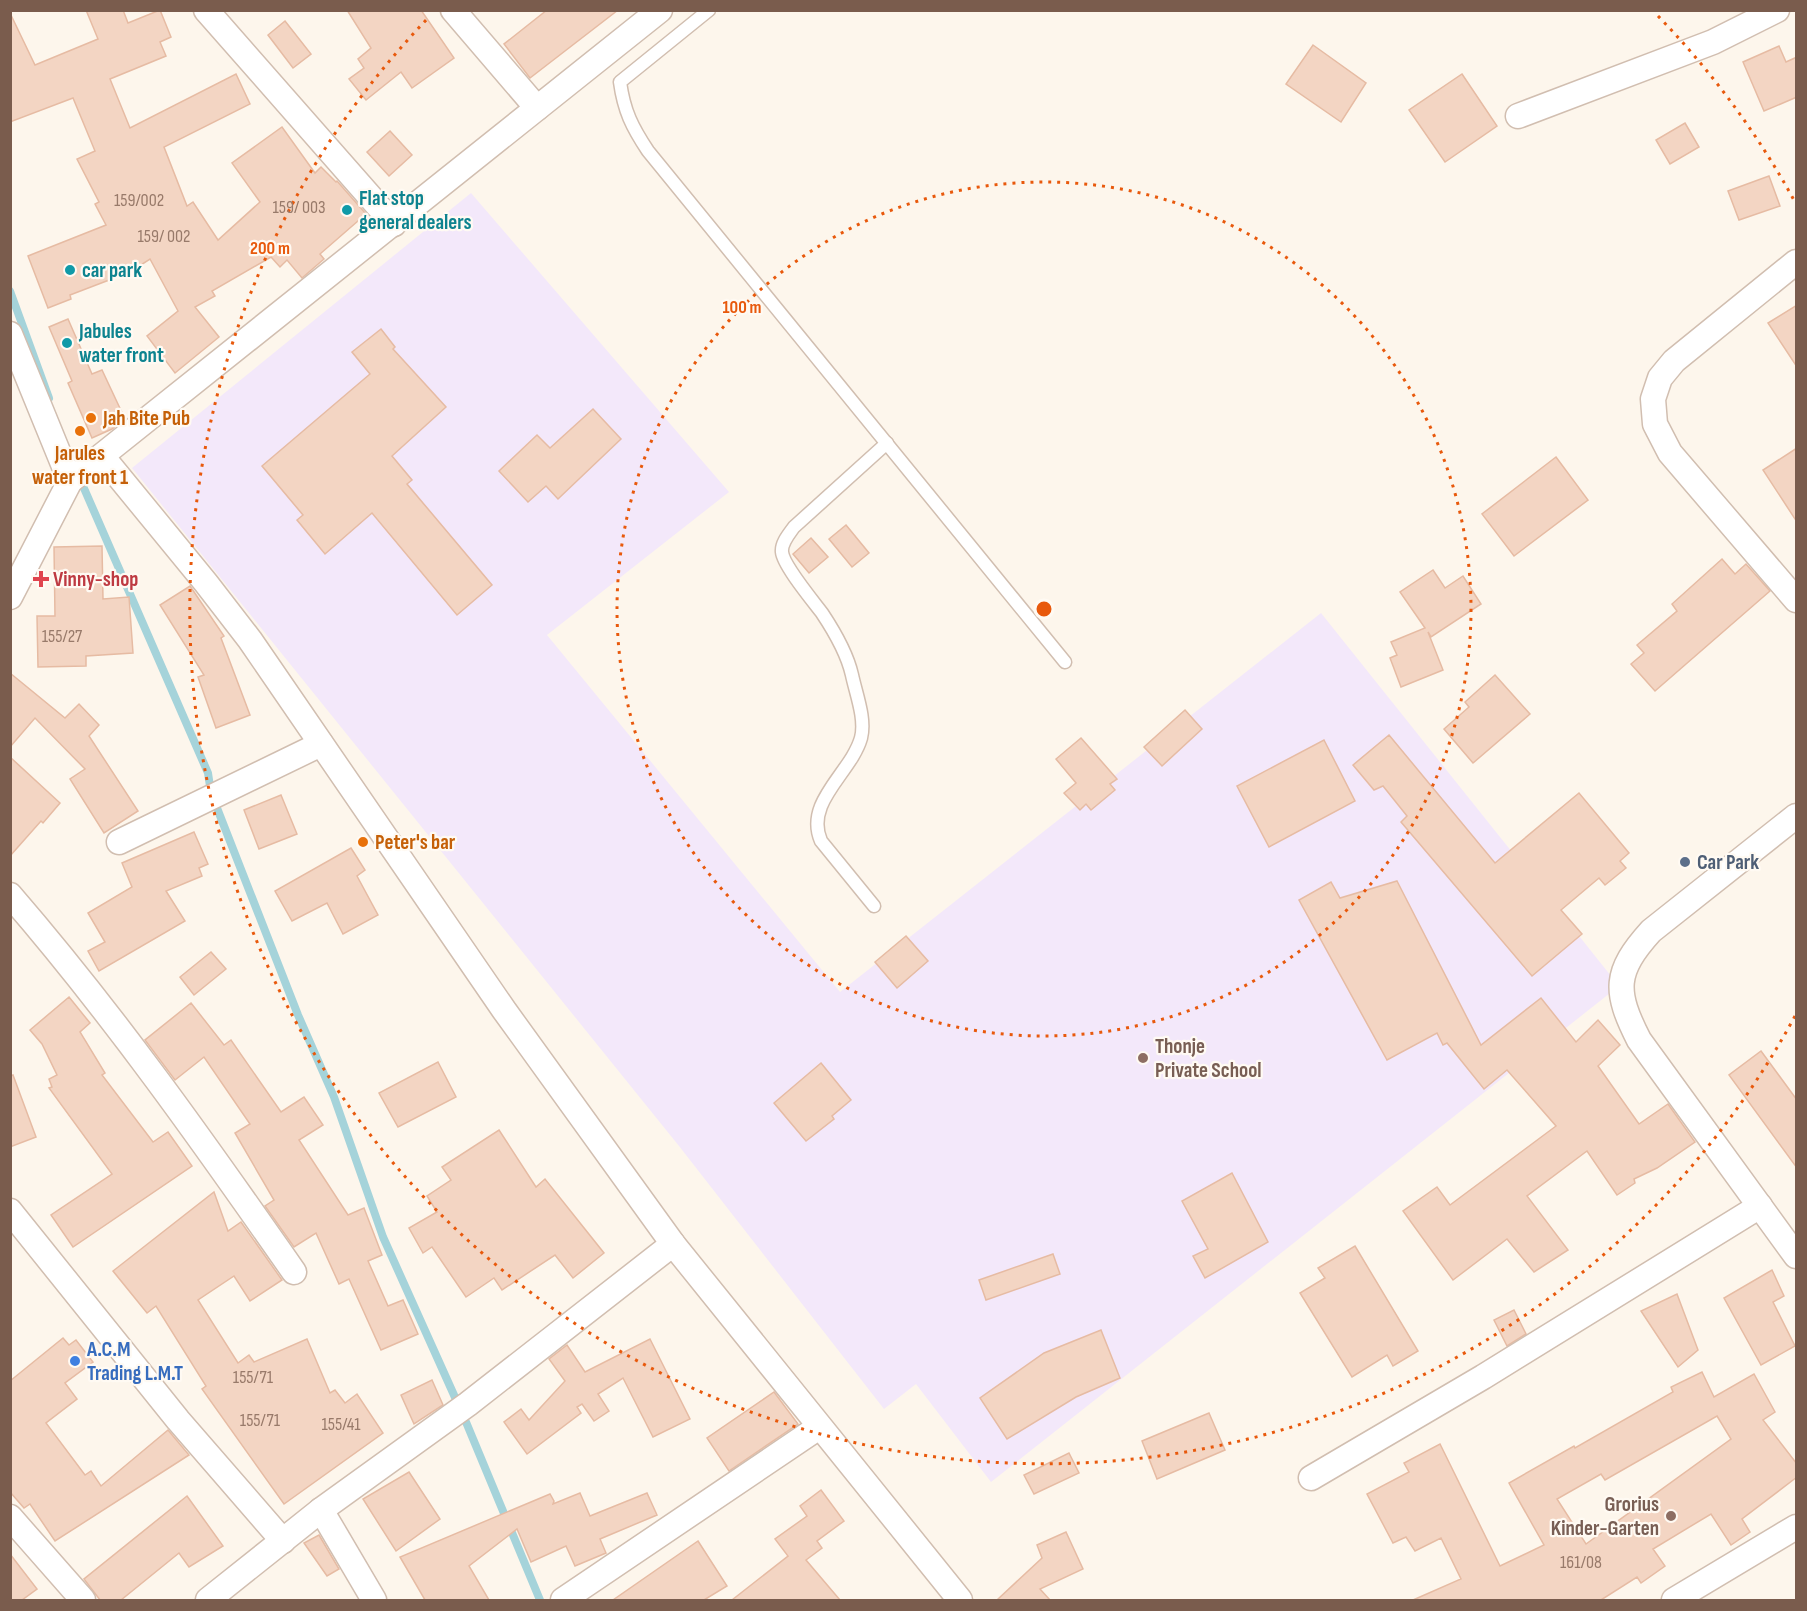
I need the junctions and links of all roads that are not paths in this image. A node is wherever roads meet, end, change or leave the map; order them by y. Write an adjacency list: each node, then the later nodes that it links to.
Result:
1 (206, 10): 8 (street)
2 (453, 10): 6 (street)
3 (660, 10): 6 (street)
4 (709, 10): 11 (lane)
5 (1777, 10): 7 (street)
6 (537, 108): 8 (street)
7 (1518, 116)
8 (394, 224): 12 (street)
9 (1797, 262): 15 (street)
10 (10, 334): 13 (street)
11 (887, 443): 16 (lane); 21 (lane)
12 (102, 456): 13 (street); 17 (street)
13 (70, 481): 14 (street)
14 (10, 597)
15 (1797, 600)
16 (1065, 662)
17 (321, 744): 19 (street); 24 (street)
18 (1797, 816): 22 (street)
19 (118, 842)
20 (10, 895): 26 (street)
21 (874, 906)
22 (1760, 1206): 25 (street); 28 (street)
23 (10, 1210): 32 (street)
24 (673, 1244): 27 (street); 29 (street)
25 (1797, 1256)
26 (294, 1272)
27 (819, 1427): 36 (street); 37 (street)
28 (1311, 1478)
29 (321, 1510): 32 (street); 35 (street)
30 (10, 1517): 33 (street)
31 (1797, 1527): 38 (street)
32 (284, 1541): 34 (street)
33 (82, 1600)
34 (208, 1600)
35 (374, 1600)
36 (563, 1600)
37 (960, 1600)
38 (1674, 1600)

